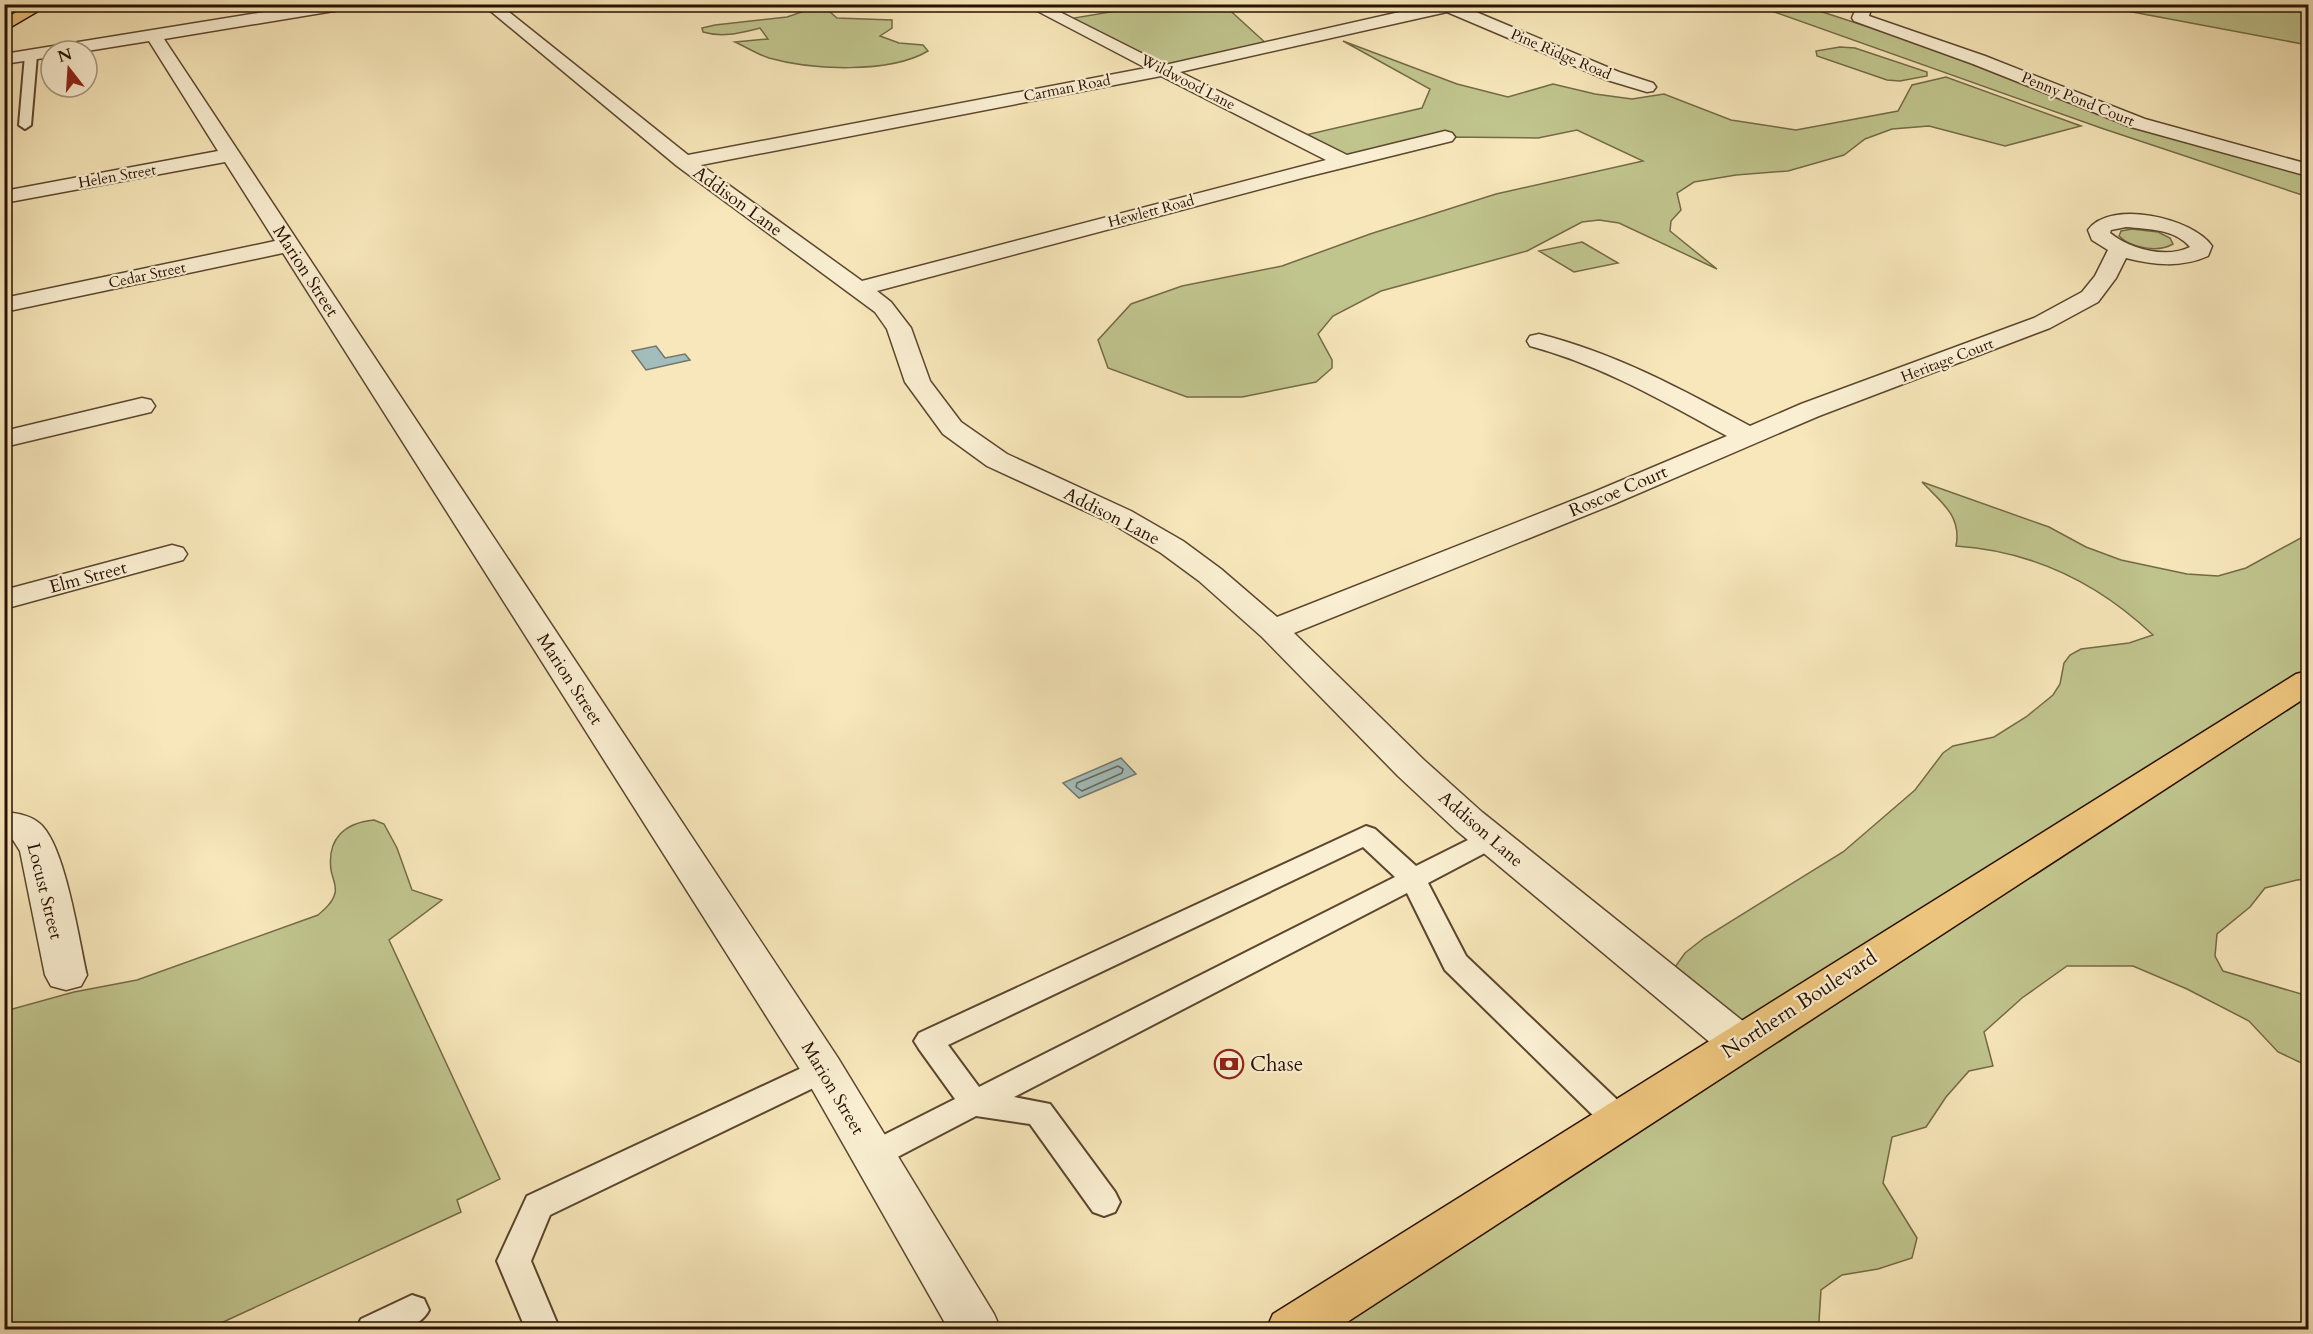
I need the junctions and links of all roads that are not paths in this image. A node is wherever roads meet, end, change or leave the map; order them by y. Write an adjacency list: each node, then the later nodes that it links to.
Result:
1 (346, 4): 9 (street)
2 (489, 4): 20 (street, Addison Lane)
3 (1030, 4): 14 (street, Wildwood Lane)
4 (43, 5): 7 (main road); 8 (main road)
5 (1445, 6): 14 (street, Carman Road); 15 (street, Pine Ridge Road)
6 (1863, 9): 21 (street, Penny Pond Court)
7 (4, 13)
8 (4, 26)
9 (153, 35): 10 (street); 18 (street, Marion Street)
10 (99, 44)
11 (39, 54): 12 (street)
12 (31, 55): 13 (street); 16 (lane)
13 (4, 59)
14 (1165, 70): 19 (street, Wildwood Lane); 20 (street, Carman Road)
15 (1647, 87)
16 (25, 125)
17 (1445, 137): 19 (street, Hewlett Road)
18 (230, 155): 22 (street, Helen Street); 23 (street, Marion Street)
19 (1344, 161): 25 (street, Hewlett Road)
20 (684, 162): 25 (street, Addison Lane)
21 (2308, 170)
22 (4, 196)
23 (289, 245): 26 (street, Cedar Street); 40 (street, Marion Street)
24 (2120, 248): 29 (street, Heritage Court)
25 (859, 289): 33 (street, Addison Lane)
26 (4, 305)
27 (1539, 341): 29 (street)
28 (142, 406): 30 (street)
29 (1748, 436): 33 (street, Roscoe Court)
30 (4, 439)
31 (172, 554): 32 (street, Elm Street)
32 (4, 600)
33 (1273, 630): 36 (street, Addison Lane)
34 (2308, 681): 39 (main road, Northern Boulevard)
35 (4, 824): 38 (street, Locust Street)
36 (1491, 839): 37 (lane); 39 (street, Addison Lane)
37 (1413, 879): 41 (lane); 41 (lane); 42 (lane)
38 (66, 975)
39 (1739, 1042): 42 (main road, Northern Boulevard)
40 (823, 1070): 43 (street, Marion Street); 47 (lane)
41 (975, 1104): 43 (lane); 44 (lane)
42 (1618, 1120): 49 (main road, Northern Boulevard)
43 (873, 1155): 48 (street, Marion Street)
44 (1104, 1202)
45 (412, 1310): 46 (lane)
46 (373, 1329)
47 (543, 1329)
48 (976, 1329)
49 (1291, 1329)

